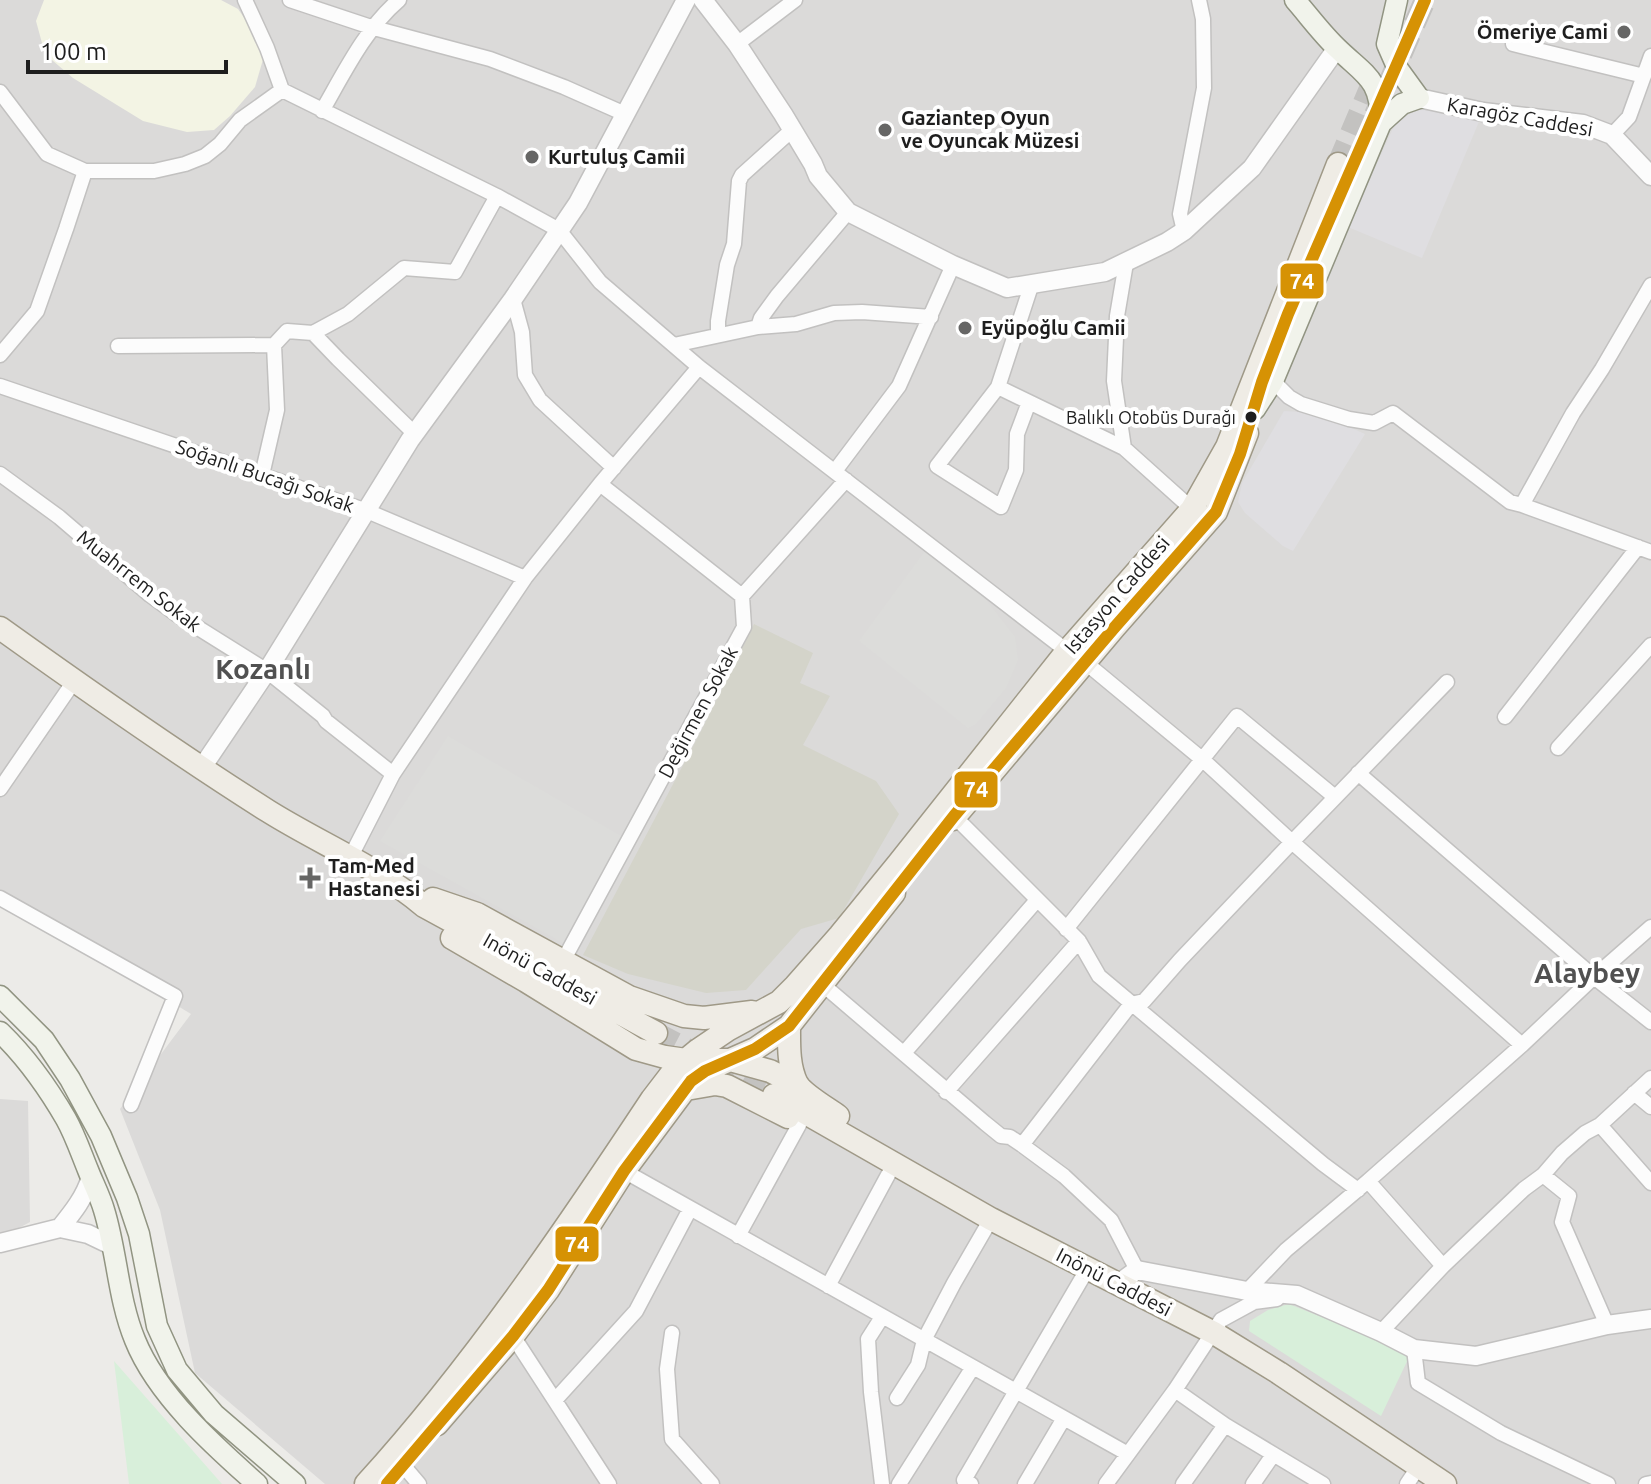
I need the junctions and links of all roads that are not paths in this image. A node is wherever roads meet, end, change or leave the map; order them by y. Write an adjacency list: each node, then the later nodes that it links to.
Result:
1 (245, 0): 16 (street)
2 (290, 0): 10 (street)
3 (399, 0): 10 (street)
4 (686, 0): 20 (street)
5 (703, 0): 11 (street)
6 (795, 0): 11 (street)
7 (1199, 0): 29 (street)
8 (1295, 0): 13 (main road)
9 (1397, 0): 18 (main road)
10 (374, 28): 19 (street); 20 (street)
11 (737, 44): 22 (street)
12 (1513, 44): 15 (street)
13 (1337, 48): 21 (main road); 29 (street)
14 (1651, 56): 15 (street)
15 (1644, 76): 23 (street)
16 (282, 90): 19 (street); 24 (street)
17 (0, 92): 24 (street)
18 (1419, 98): 21 (main road); 23 (street, Karagöz Caddesi)
19 (322, 111): 26 (street)
20 (625, 114): 28 (street)
21 (1381, 123): 44 (main road)
22 (792, 130): 27 (street); 38 (street)
23 (1612, 135): 25 (street, Karagöz Caddesi)
24 (85, 171): 42 (street)
25 (1651, 176)
26 (497, 196): 28 (street); 37 (street)
27 (848, 212): 31 (street); 36 (street)
28 (559, 230): 34 (street); 40 (street)
29 (1184, 231): 30 (street)
30 (1126, 263): 32 (street); 50 (street)
31 (953, 265): 32 (street); 35 (street)
32 (1032, 283): 46 (street)
33 (1651, 285): 56 (street)
34 (513, 299): 49 (street); 51 (street)
35 (931, 317): 36 (street); 54 (street)
36 (758, 327): 38 (street)
37 (313, 333): 39 (street); 49 (street)
38 (718, 335): 40 (street)
39 (274, 345): 41 (street); 53 (street)
40 (674, 345): 43 (street)
41 (118, 346)
42 (0, 355)
43 (699, 367): 51 (street); 54 (street)
44 (1273, 381): 48 (main road); 56 (street)
45 (0, 386): 53 (street, Soğanlı Bucağı Sokak)
46 (998, 387): 47 (street); 47 (street)
47 (1029, 402): 50 (street)
48 (1255, 409): 57 (main road, Istasyon Caddesi); 65 (main road)
49 (415, 434): 58 (street)
50 (1124, 448): 57 (street)
51 (614, 468): 55 (street)
52 (0, 474): 66 (street, Muahrrem Sokak)
53 (262, 475): 58 (street, Soğanlı Bucağı Sokak)
54 (840, 476): 61 (street); 65 (street)
55 (600, 484): 60 (street); 61 (street)
56 (1522, 505): 59 (street)
57 (1192, 509): 65 (main road, Istasyon Caddesi)
58 (367, 511): 60 (street, Soğanlı Bucağı Sokak); 66 (street)
59 (1645, 550): 69 (street)
60 (525, 578): 74 (street)
61 (742, 596): 86 (street, Değirmen Sokak)
62 (0, 628): 72 (main road)
63 (0, 640): 68 (main road)
64 (1651, 645): 70 (street)
65 (1076, 657): 71 (street); 77 (main road); 91 (main road, Istasyon Caddesi)
66 (267, 671): 72 (street); 74 (street, Muahrrem Sokak)
67 (1447, 682): 73 (street)
68 (68, 690): 75 (street); 80 (main road)
69 (1505, 717)
70 (1558, 748)
71 (1203, 760): 76 (street); 78 (street); 84 (street)
72 (201, 769): 79 (main road)
73 (1358, 773): 76 (street); 87 (street)
74 (393, 774): 79 (street)
75 (0, 789)
76 (1335, 797): 78 (street)
77 (954, 816): 82 (street); 88 (main road)
78 (1292, 842): 90 (street); 96 (street)
79 (350, 858): 80 (main road)
80 (402, 895): 86 (main road); 95 (main road, Inönü Caddesi); 97 (main road)
81 (0, 898): 108 (street)
82 (1037, 900): 84 (street); 98 (street)
83 (1651, 927): 87 (street)
84 (1066, 929): 85 (street)
85 (1079, 941): 90 (street); 104 (street)
86 (563, 961): 91 (main road)
87 (1594, 977): 92 (street); 96 (street)
88 (822, 984): 93 (main road); 98 (street)
89 (0, 996): 153 (main road)
90 (1131, 1004): 112 (street); 118 (street)
91 (761, 1011): 99 (main road, Istasyon Caddesi)
92 (1651, 1022)
93 (789, 1026): 100 (main road); 102 (main road)
94 (0, 1032): 116 (main road)
95 (656, 1033)
96 (1522, 1045): 118 (street)
97 (636, 1049): 99 (main road); 107 (main road)
98 (904, 1053): 104 (street)
99 (686, 1060): 100 (main road); 107 (main road, Istasyon Caddesi)
100 (730, 1060): 102 (main road); 103 (main road)
101 (1651, 1078): 105 (street)
102 (798, 1085): 120 (main road)
103 (685, 1090): 110 (main road); 113 (main road)
104 (946, 1092): 112 (street)
105 (1634, 1093): 109 (street); 111 (street)
106 (774, 1095): 120 (main road, Inönü Caddesi)
107 (652, 1099): 135 (main road, Istasyon Caddesi)
108 (131, 1105)
109 (1651, 1107)
110 (799, 1125): 114 (main road); 122 (street)
111 (1600, 1125): 115 (street); 117 (street)
112 (1022, 1145): 127 (street)
113 (624, 1171): 119 (street); 135 (main road)
114 (888, 1175): 120 (main road); 129 (street)
115 (1543, 1175): 125 (street); 134 (street)
116 (91, 1177): 121 (street); 124 (main road)
117 (1651, 1183)
118 (1363, 1186): 125 (street); 130 (street)
119 (690, 1209): 122 (street); 145 (street)
120 (991, 1219): 126 (main road, Inönü Caddesi); 139 (street)
121 (60, 1228): 123 (street); 124 (street)
122 (738, 1236): 129 (street)
123 (0, 1243)
124 (113, 1246): 152 (main road)
125 (1443, 1266): 136 (street)
126 (1088, 1268): 128 (main road, Inönü Caddesi); 143 (street)
127 (1137, 1270): 128 (street); 130 (street)
128 (1118, 1284): 138 (main road, Inönü Caddesi)
129 (828, 1286): 132 (street)
130 (1247, 1291): 131 (street)
131 (1297, 1295): 136 (street); 138 (street)
132 (882, 1317): 139 (street); 157 (street)
133 (1651, 1319): 134 (street)
134 (1607, 1325): 140 (street)
135 (505, 1330): 145 (street); 151 (main road); 151 (main road)
136 (1381, 1332): 140 (street)
137 (672, 1333): 156 (street)
138 (1214, 1333): 142 (street); 150 (main road, Inönü Caddesi)
139 (924, 1340): 141 (street); 144 (street)
140 (1414, 1349): 166 (street)
141 (973, 1367): 143 (street); 158 (street)
142 (1175, 1390): 147 (street); 148 (street)
143 (1016, 1391): 146 (street); 159 (street)
144 (897, 1398)
145 (556, 1399): 155 (street)
146 (1064, 1418): 148 (street); 160 (street)
147 (1225, 1425): 149 (street); 162 (street)
148 (1128, 1454): 161 (street)
149 (1273, 1455): 163 (street); 164 (street)
150 (1413, 1475): 165 (main road, Inönü Caddesi)
151 (386, 1480): 154 (street)
152 (257, 1484)
153 (295, 1484)
154 (419, 1484)
155 (609, 1484)
156 (712, 1484)
157 (882, 1484)
158 (899, 1484)
159 (971, 1484)
160 (1025, 1484)
161 (1106, 1484)
162 (1183, 1484)
163 (1253, 1484)
164 (1323, 1484)
165 (1445, 1484)
166 (1608, 1484)

